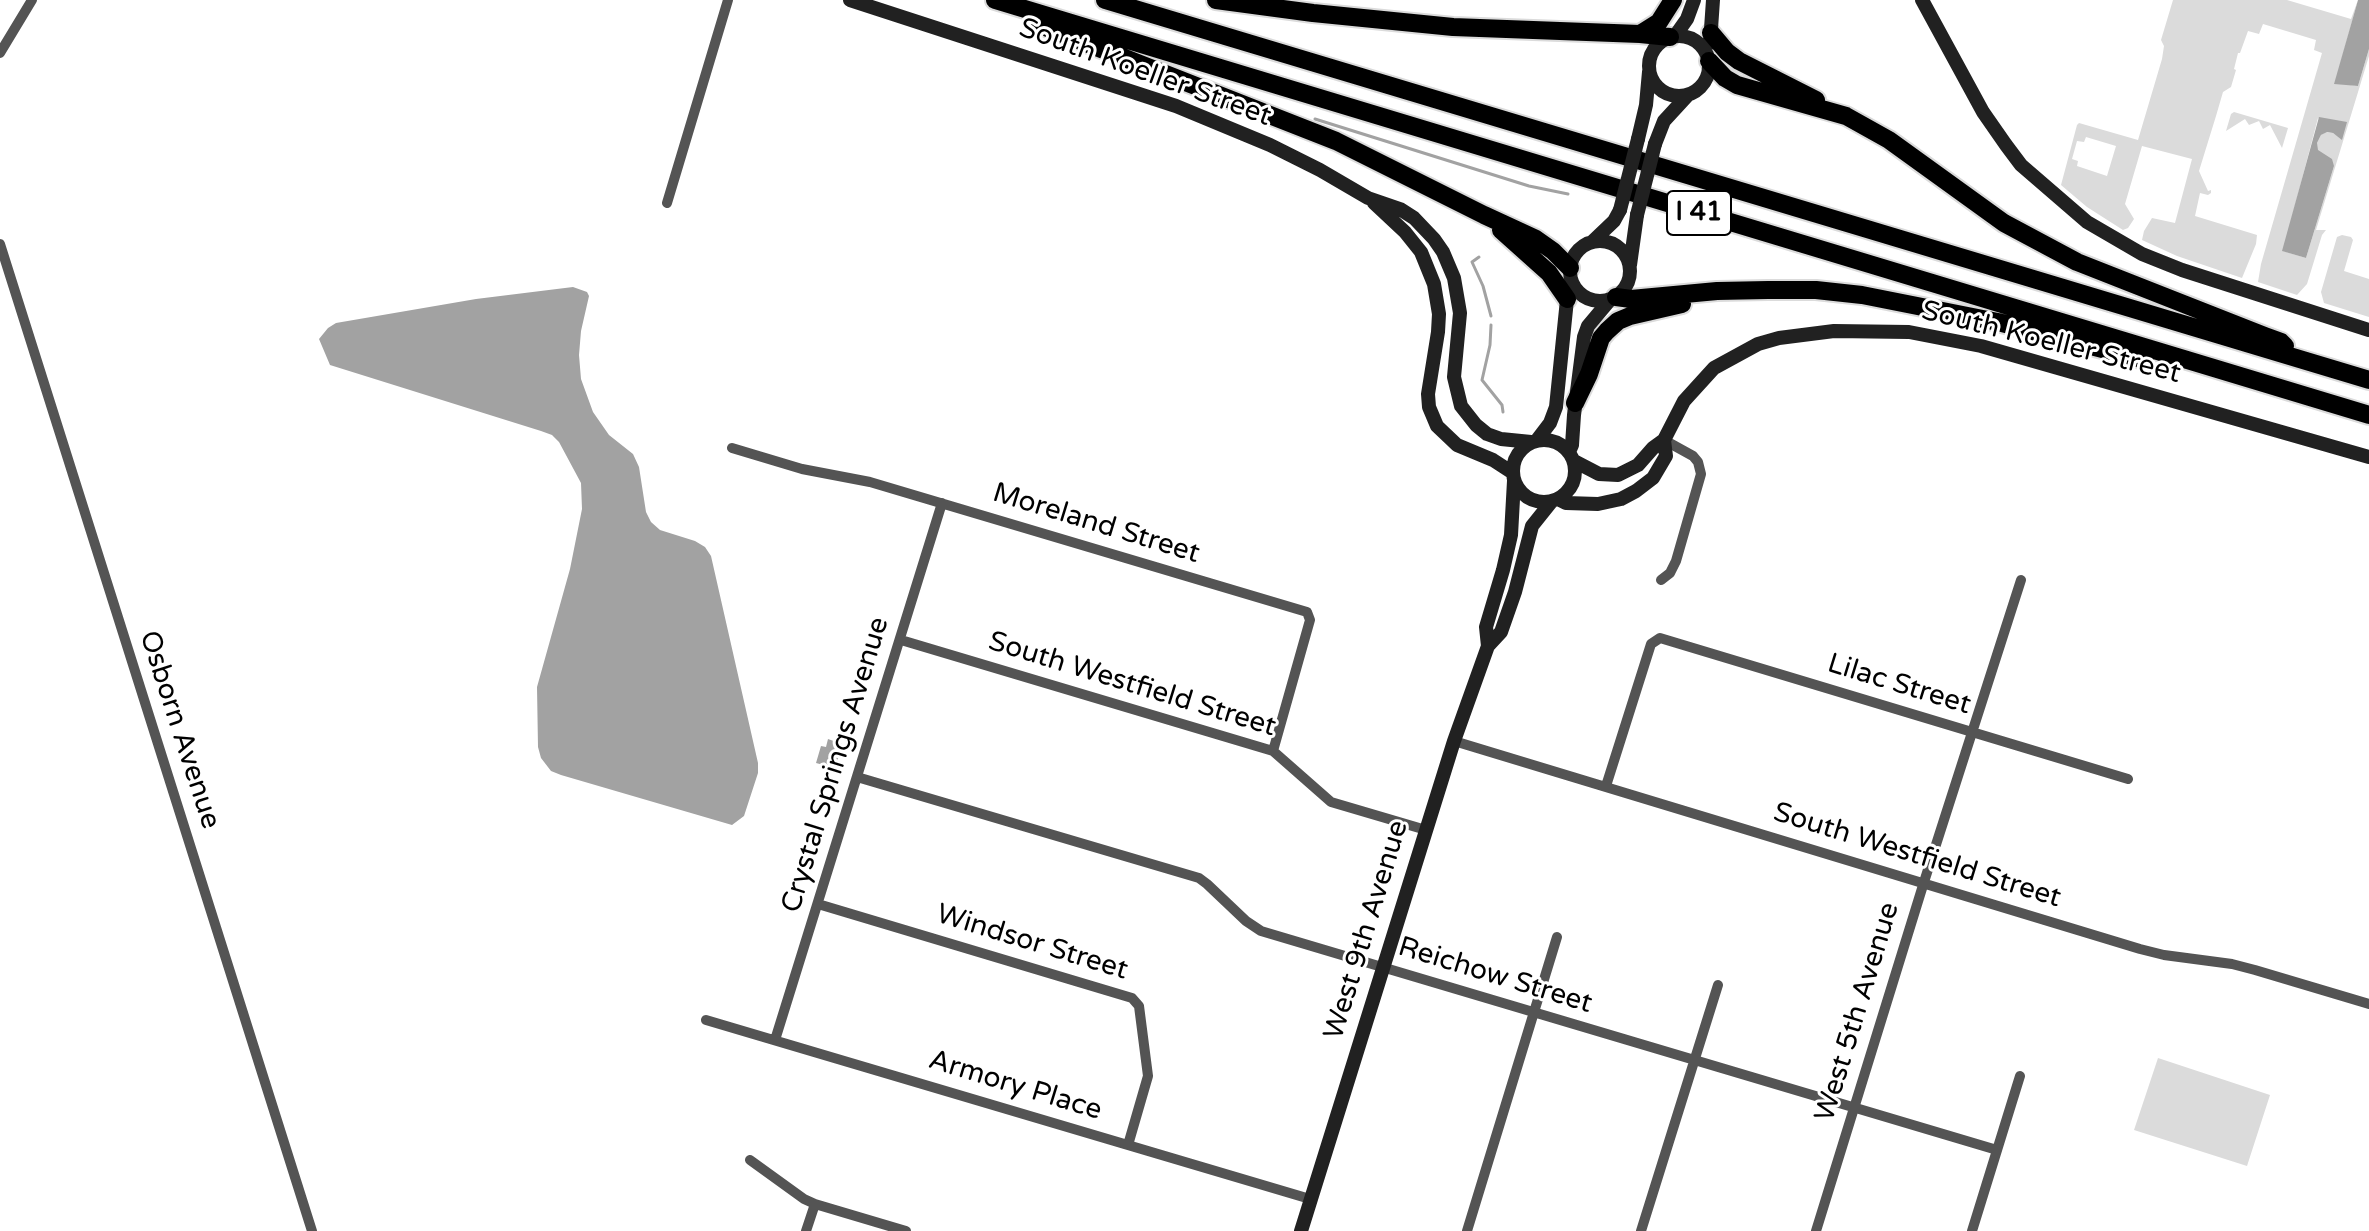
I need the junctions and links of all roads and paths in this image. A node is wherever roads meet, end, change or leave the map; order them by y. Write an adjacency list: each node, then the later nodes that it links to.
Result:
1 (32, 0): 15 (street)
2 (728, 0): 21 (street)
3 (850, 0): 20 (street, South Koeller Street)
4 (995, 0): 11 (highway, I 41)
5 (1105, 0): 31 (highway, I 41)
6 (1216, 0): 13 (highway)
7 (1673, 0): 13 (highway)
8 (1694, 0): 14 (street)
9 (1713, 0): 12 (street)
10 (1922, 0): 30 (street)
11 (1028, 10): 22 (highway); 32 (highway, I 41)
12 (1711, 33): 16 (street); 19 (highway)
13 (1640, 34): 14 (highway)
14 (1672, 37): 16 (street); 17 (street)
15 (0, 53)
16 (1708, 58): 18 (street); 19 (highway)
17 (1649, 72): 18 (street); 23 (street, bridge)
18 (1687, 96): 25 (street, bridge)
19 (1846, 116): 31 (highway)
20 (1368, 198): 37 (street, South Koeller Street); 41 (street, South Koeller Street)
21 (667, 203)
22 (1484, 215): 26 (highway); 28 (highway)
23 (1592, 242): 25 (street); 26 (street)
24 (0, 244): 72 (street, Osborn Avenue)
25 (1630, 266): 29 (street)
26 (1570, 273): 28 (street); 29 (street)
27 (1740, 291): 29 (highway); 32 (highway); 34 (highway)
28 (1567, 299): 37 (street)
29 (1612, 299): 34 (street)
30 (2369, 330)
31 (2294, 357): 33 (highway, I 41)
32 (2227, 372): 35 (highway, I 41)
33 (2369, 380)
34 (1575, 403): 39 (street)
35 (2369, 415)
36 (1664, 440): 39 (street, South Koeller Street); 40 (street, South Koeller Street); 42 (street, South Koeller Street); 44 (street)
37 (1534, 441): 39 (street); 41 (street)
38 (732, 448): 43 (street, Moreland Street)
39 (1572, 456): 42 (street)
40 (2369, 457)
41 (1514, 477): 42 (street); 47 (street, West 9th Avenue)
42 (1555, 500): 47 (street, West 9th Avenue)
43 (942, 503): 46 (street, Crystal Springs Avenue); 50 (street, Moreland Street)
44 (1661, 580)
45 (2021, 580): 48 (street, West 5th Avenue)
46 (901, 640): 50 (street, South Westfield Street); 51 (street, Crystal Springs Avenue)
47 (1488, 646): 49 (street, West 9th Avenue)
48 (1973, 732): 52 (street, Lilac Street); 53 (street, Lilac Street); 55 (street, West 5th Avenue)
49 (1454, 741): 53 (street, South Westfield Street); 54 (street, West 9th Avenue)
50 (1273, 751): 54 (street, South Westfield Street)
51 (857, 777): 56 (street, Crystal Springs Avenue); 58 (street, Reichow Street)
52 (2128, 779)
53 (1606, 786): 55 (street, South Westfield Street)
54 (1426, 830): 58 (street, West 9th Avenue)
55 (1924, 882): 60 (street, South Westfield Street); 66 (street, West 5th Avenue)
56 (818, 904): 63 (street, Crystal Springs Avenue); 67 (street, Windsor Street)
57 (1557, 937): 61 (street)
58 (1383, 967): 61 (street, Reichow Street); 70 (street, West 9th Avenue)
59 (1718, 985): 64 (street)
60 (2369, 1004)
61 (1534, 1012): 64 (street, Reichow Street); 76 (street)
62 (706, 1020): 63 (street, Armory Place)
63 (775, 1040): 67 (street, Armory Place)
64 (1694, 1061): 66 (street, Reichow Street); 77 (street)
65 (2020, 1076): 68 (street)
66 (1854, 1108): 68 (street, Reichow Street); 78 (street, West 5th Avenue)
67 (1128, 1145): 70 (street, Armory Place)
68 (1997, 1150): 79 (street)
69 (750, 1160): 71 (street)
70 (1310, 1199): 75 (street, West 9th Avenue)
71 (815, 1204): 73 (street); 74 (street)
72 (312, 1231)
73 (806, 1231)
74 (906, 1231)
75 (1301, 1231)
76 (1467, 1231)
77 (1641, 1231)
78 (1816, 1231)
79 (1972, 1231)

